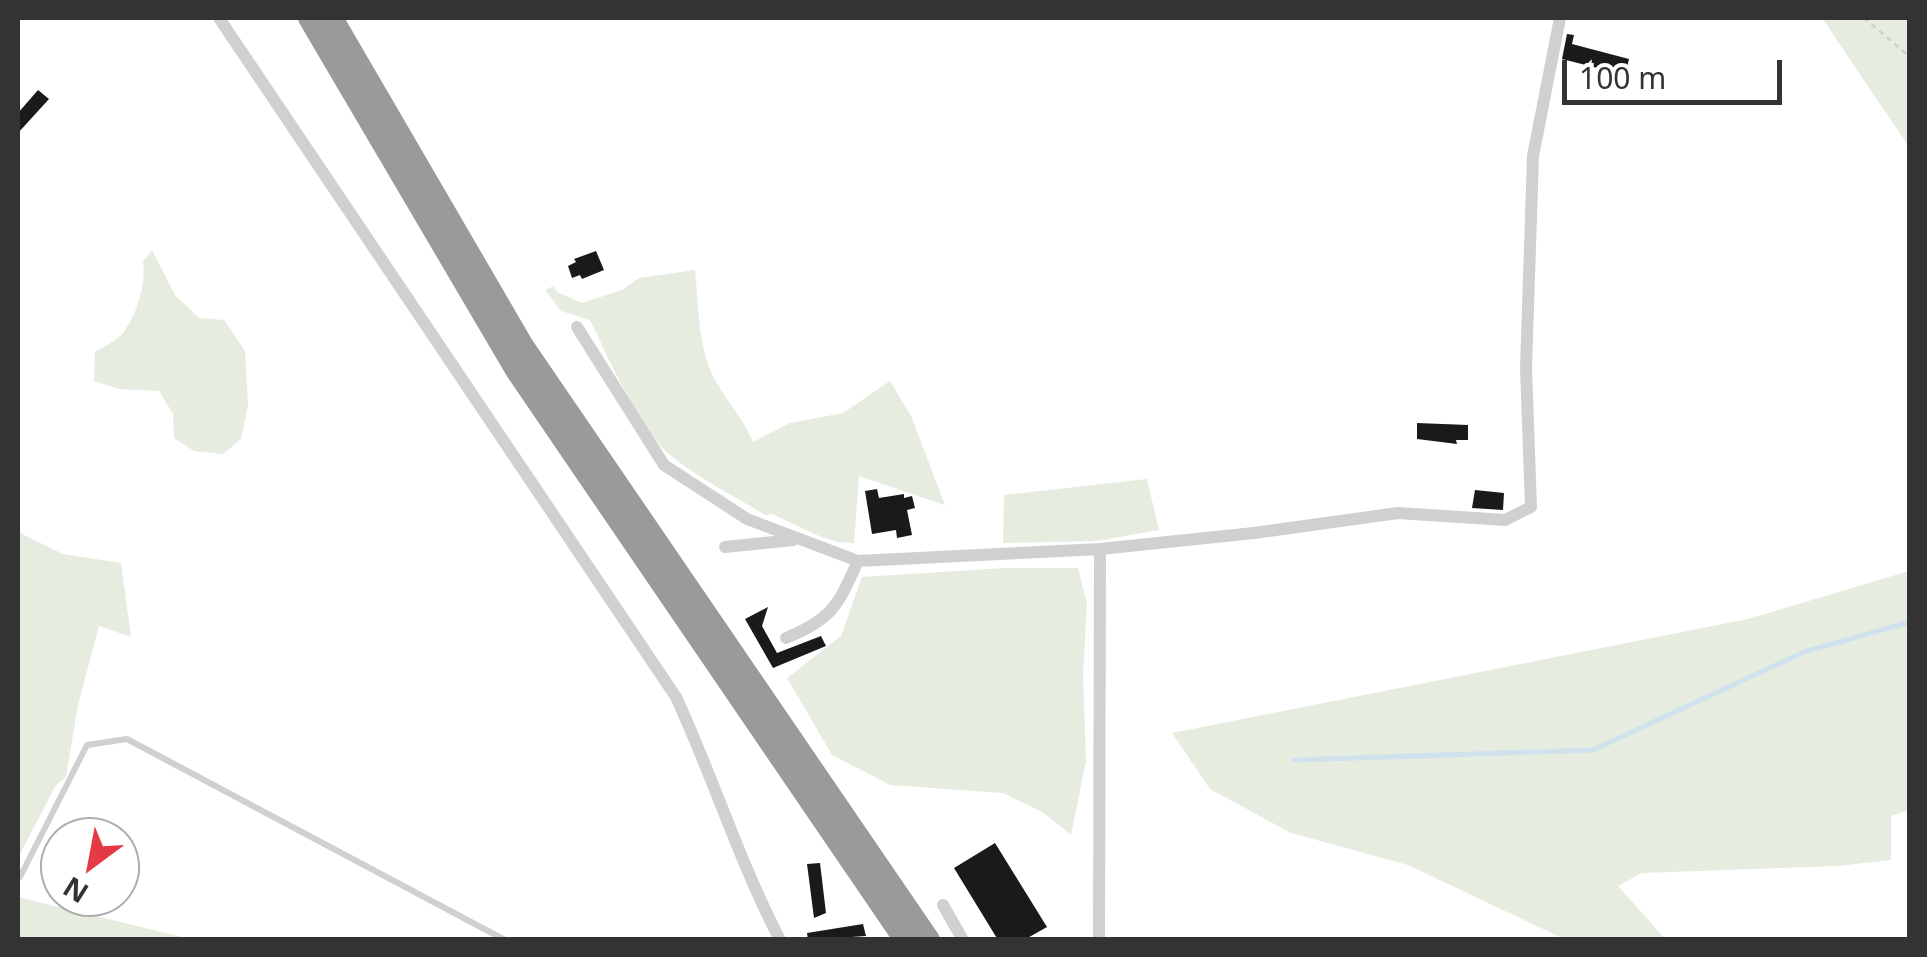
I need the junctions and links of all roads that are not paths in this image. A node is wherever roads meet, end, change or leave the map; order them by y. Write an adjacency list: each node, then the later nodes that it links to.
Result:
1 (219, 18): 14 (street)
2 (309, 18): 15 (highway)
3 (332, 18): 16 (highway)
4 (1560, 18): 8 (street)
5 (577, 327): 6 (street)
6 (796, 540): 7 (street); 9 (street)
7 (725, 547)
8 (1100, 549): 9 (street); 18 (street)
9 (858, 561): 10 (street)
10 (786, 638)
11 (20, 877): 13 (lane)
12 (943, 905): 17 (street)
13 (504, 940)
14 (780, 940)
15 (905, 940)
16 (929, 940)
17 (963, 940)
18 (1099, 940)

